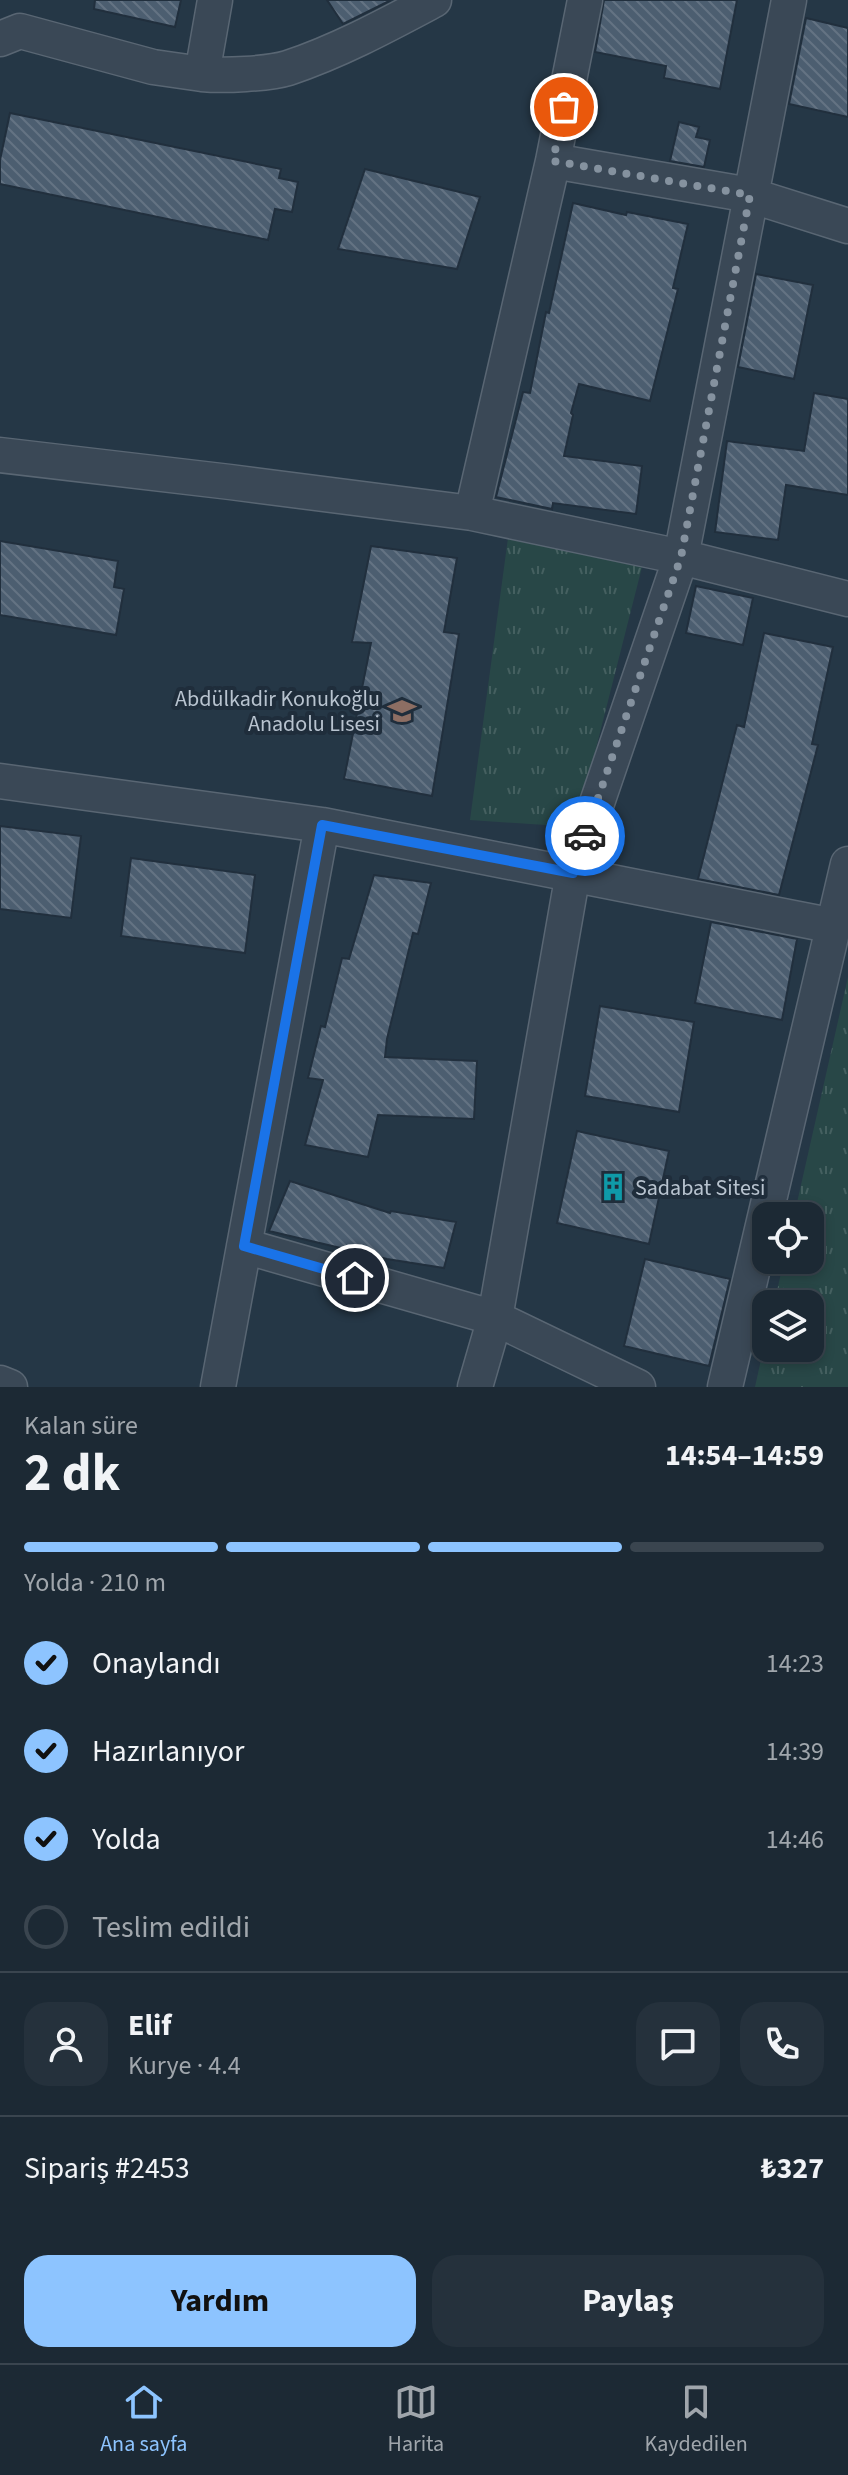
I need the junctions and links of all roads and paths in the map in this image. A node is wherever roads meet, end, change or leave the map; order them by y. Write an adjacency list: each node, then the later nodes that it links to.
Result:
1 (215, 0): 6 (street)
2 (434, 0): 6 (street)
3 (585, 0): 7 (street)
4 (789, 0): 8 (street)
5 (14, 23): 6 (street)
6 (202, 74)
7 (553, 161): 8 (street); 11 (street)
8 (750, 195): 9 (street); 12 (street)
9 (848, 226)
10 (0, 455): 11 (street)
11 (472, 513): 12 (street)
12 (681, 557): 13 (street); 17 (street)
13 (848, 599)
14 (0, 781): 15 (street)
15 (322, 825): 17 (street); 19 (street)
16 (848, 864): 18 (street)
17 (573, 873): 18 (street); 20 (street)
18 (834, 926): 24 (street)
19 (244, 1246): 20 (street); 21 (street)
20 (495, 1318): 22 (street); 23 (street)
21 (218, 1387)
22 (475, 1387)
23 (638, 1387)
24 (725, 1387)

